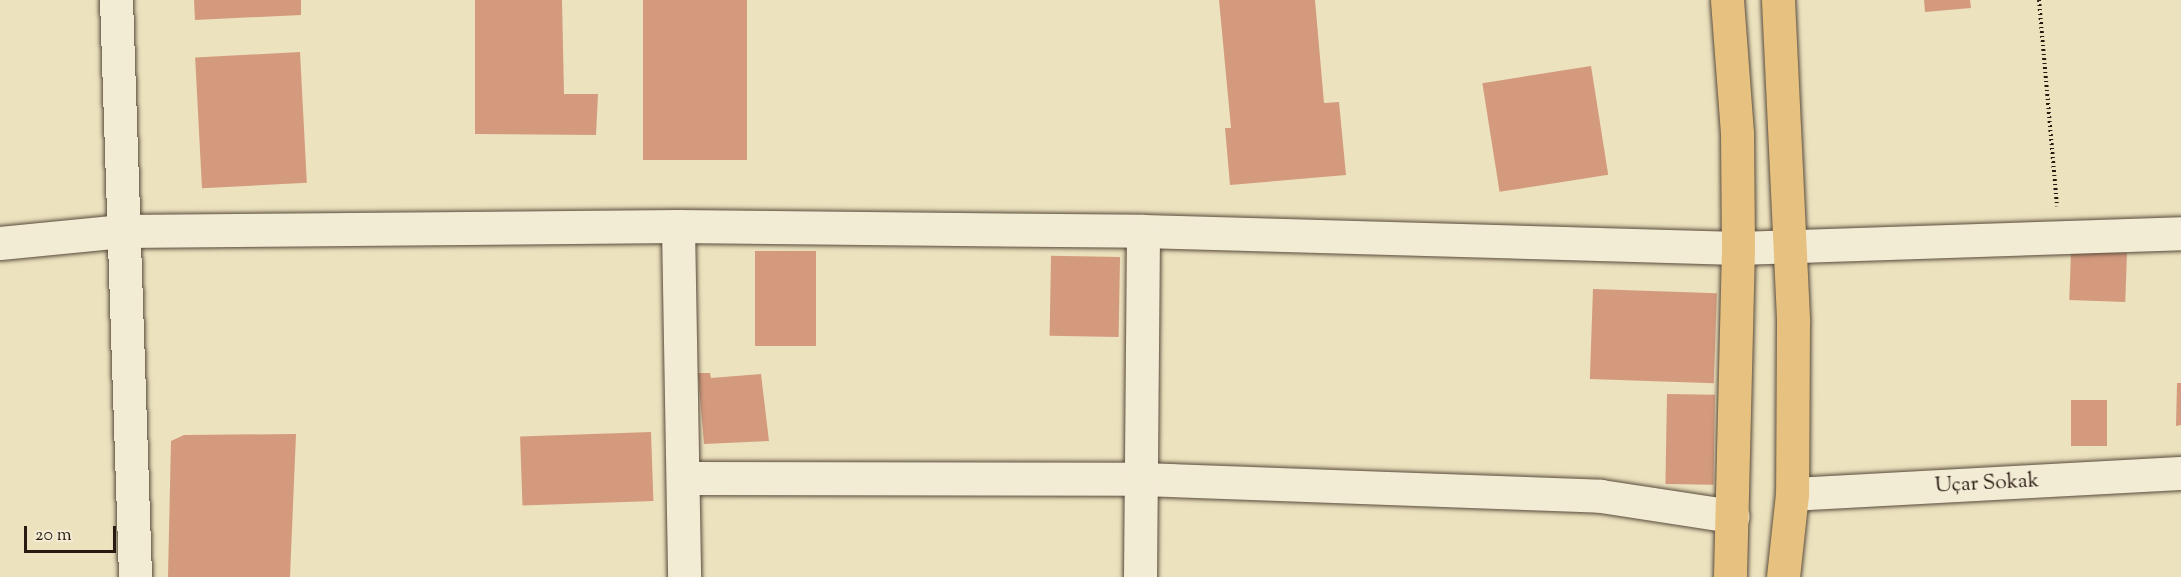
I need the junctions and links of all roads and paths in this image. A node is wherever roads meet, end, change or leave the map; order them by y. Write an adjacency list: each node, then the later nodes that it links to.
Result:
1 (116, 0): 6 (street)
2 (1727, 0): 12 (main road)
3 (1778, 0): 11 (main road)
4 (2039, 0): 9 (path)
5 (678, 226): 6 (street); 7 (street); 14 (street)
6 (122, 231): 10 (street); 18 (street)
7 (1143, 231): 12 (street); 15 (street)
8 (2181, 233): 9 (street)
9 (2059, 237): 11 (street)
10 (0, 243)
11 (1790, 244): 12 (street); 16 (main road)
12 (1738, 248): 17 (main road)
13 (2181, 473): 16 (street, Uçar Sokak)
14 (683, 478): 15 (street); 19 (street)
15 (1141, 479): 17 (street); 20 (street)
16 (1792, 494): 22 (main road)
17 (1732, 516): 21 (main road)
18 (135, 577)
19 (684, 577)
20 (1140, 577)
21 (1730, 577)
22 (1783, 577)

